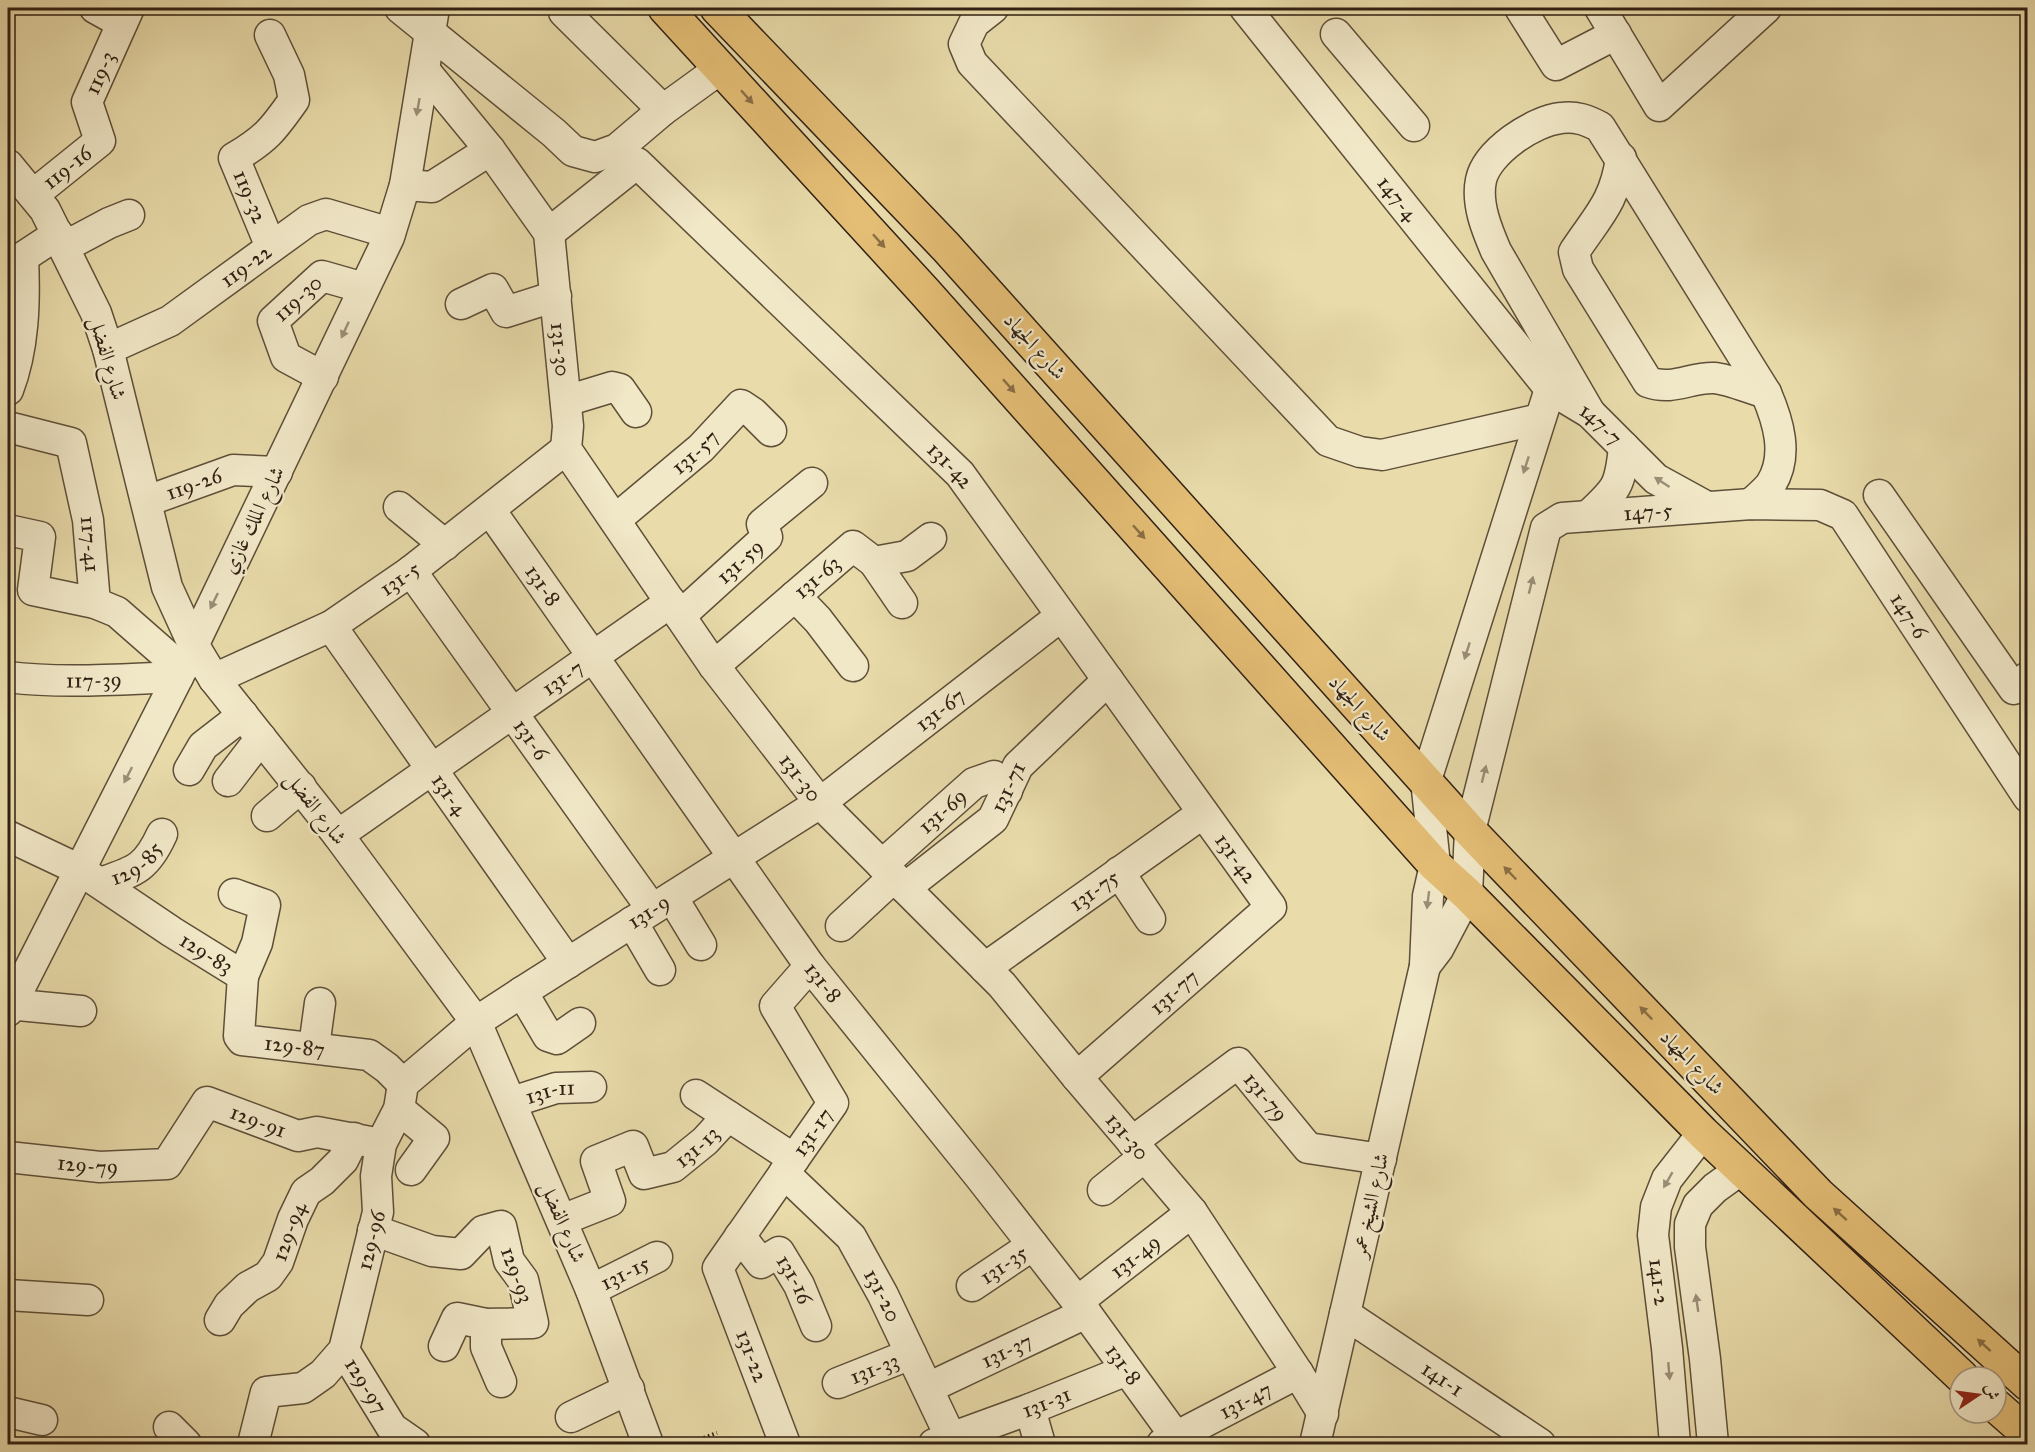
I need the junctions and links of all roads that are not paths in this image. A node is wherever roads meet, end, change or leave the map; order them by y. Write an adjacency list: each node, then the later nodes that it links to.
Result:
1 (95, 8): 11 (street)
2 (400, 8): 12 (street)
3 (665, 8): 16 (main road, شارع الجهاد)
4 (717, 8): 82 (main road, شارع الجهاد)
5 (993, 8): 43 (street)
6 (1245, 8): 37 (street, 147-4)
7 (1520, 8): 14 (street)
8 (1600, 8): 14 (street)
9 (1766, 8): 14 (street)
10 (564, 12): 18 (street)
11 (125, 15): 20 (street, 119-3)
12 (432, 20): 17 (street, شارع الملك غازي); 18 (street)
13 (1336, 34): 19 (street)
14 (1616, 34)
15 (270, 35): 30 (street, 119-32)
16 (721, 68): 18 (street); 95 (main road, شارع الجهاد, one-way to 95)
17 (424, 71): 21 (street, 131-30); 24 (street, شارع الملك غازي, one-way to 24)
18 (663, 110)
19 (1414, 126)
20 (100, 141): 25 (street, 119-16)
21 (489, 150): 24 (street); 28 (street, 131-30)
22 (1621, 158): 39 (street); 39 (street); 42 (street)
23 (8, 165): 25 (street, شارع الفضل)
24 (405, 185): 27 (street, شارع الملك غازي)
25 (33, 195): 29 (street, شارع الفضل)
26 (129, 215): 29 (street)
27 (390, 233): 30 (street, 119-22); 31 (street, شارع الملك غازي)
28 (549, 233): 32 (street, 131-30); 67 (street, 131-42)
29 (61, 241): 34 (street, شارع الفضل); 35 (street)
30 (271, 247): 34 (street, 119-22)
31 (364, 288): 36 (street, شارع الملك غازي, one-way to 36); 36 (street, 119-30)
32 (556, 296): 33 (street); 40 (street, 131-30)
33 (461, 304)
34 (108, 349): 51 (street, شارع الفضل)
35 (13, 354): 38 (street)
36 (323, 377): 48 (street, شارع الملك غازي)
37 (1550, 389): 42 (street, 147-7); 43 (street, 147-7)
38 (8, 390)
39 (1766, 393): 52 (street)
40 (566, 401): 41 (street); 47 (street, 131-30)
41 (636, 412)
42 (1590, 413): 46 (street, 147-7)
43 (1540, 419): 82 (street, 147-7, one-way to 82)
44 (8, 427): 64 (street, 117-41)
45 (771, 430): 57 (street, 131-57)
46 (1624, 447): 54 (street, 147-5, one-way to 46); 56 (street, 147-7)
47 (566, 449): 55 (street, 131-5); 57 (street, 131-30)
48 (277, 472): 51 (street, 119-26); 70 (street, شارع الملك غازي, one-way to 70)
49 (812, 483): 66 (street, 131-59)
50 (1879, 495): 73 (street)
51 (147, 501): 70 (street, شارع الفضل)
52 (1751, 504): 54 (street, 147-5); 77 (street, 147-6)
53 (399, 507): 60 (street)
54 (1707, 507): 56 (street, 147-5)
55 (490, 510): 60 (street, 131-5); 69 (street, 131-8)
56 (1588, 516): 90 (street, one-way to 56)
57 (615, 520): 66 (street, 131-30)
58 (8, 530): 64 (street)
59 (931, 538): 61 (street, 131-63)
60 (445, 545): 62 (street, 131-5)
61 (874, 562): 63 (street, 131-63); 65 (street)
62 (411, 571): 68 (street, 131-5); 78 (street, 131-6)
63 (795, 596): 71 (street, 131-63); 72 (street)
64 (95, 603): 70 (street, 117-41)
65 (902, 603)
66 (675, 609): 69 (street, 131-7); 71 (street, 131-30)
67 (1061, 616): 76 (street, 131-42); 87 (street, 131-67)
68 (331, 626): 75 (street, 131-5); 80 (street, 131-4)
69 (593, 657): 78 (street, 131-7); 94 (street, 131-8)
70 (184, 663): 74 (street, 117-39); 75 (street, شارع الفضل); 97 (street, شارع الملك غازي, one-way to 97)
71 (714, 666): 87 (street, 131-30)
72 (853, 666)
73 (2015, 675): 77 (street)
74 (8, 677)
75 (214, 679): 79 (street, شارع الفضل)
76 (1108, 680): 85 (street, 131-71); 88 (street, 131-42)
77 (1964, 700): 86 (street, 147-6)
78 (512, 713): 80 (street, 131-7); 102 (street, 131-6)
79 (252, 727): 81 (street); 83 (street); 84 (street, شارع الفضل)
80 (432, 769): 92 (street, 131-7); 106 (street, 131-4)
81 (189, 770)
82 (1426, 780): 90 (main road, شارع الجهاد); 95 (street, شارع الشيخ عمر)
83 (228, 781)
84 (301, 788): 89 (street); 92 (street, شارع الفضل)
85 (1006, 791): 98 (street, 131-69)
86 (2028, 797)
87 (820, 803): 94 (street, 131-9); 98 (street, 131-30)
88 (1203, 813): 96 (street, 131-75); 101 (street, 131-42)
89 (267, 816)
90 (1470, 831): 100 (street, شارع الشيخ عمر); 159 (main road, شارع الجهاد, one-way to 90)
91 (162, 834): 97 (street, 129-85)
92 (338, 835): 116 (street, شارع الفضل)
93 (8, 836): 97 (street, 129-83)
94 (733, 858): 102 (street, 131-9); 107 (street, 131-8)
95 (1435, 865): 100 (main road, شارع الجهاد); 108 (street, شارع الشيخ عمر, one-way to 108)
96 (1119, 872): 103 (street); 109 (street, 131-75)
97 (90, 876): 111 (street, 129-83); 114 (street, شارع الملك غازي)
98 (894, 877): 104 (street); 109 (street, 131-30)
99 (234, 894): 111 (street, 129-83)
100 (1467, 894): 108 (street, شارع الشيخ عمر); 125 (main road, شارع الجهاد)
101 (1271, 907): 119 (street, 131-77)
102 (652, 910): 105 (street); 106 (street, 131-9); 110 (street)
103 (1150, 919)
104 (841, 926)
105 (701, 945)
106 (568, 963): 112 (street, 131-9)
107 (810, 966): 131 (street, 131-17); 139 (street, 131-8)
108 (1425, 966): 129 (street, شارع الشيخ عمر)
109 (985, 968): 119 (street, 131-30)
110 (660, 970)
111 (243, 976): 118 (street, 129-87)
112 (522, 992): 116 (street, 131-9); 117 (street)
113 (320, 1003): 118 (street)
114 (8, 1006): 115 (street)
115 (81, 1011)
116 (476, 1022): 122 (street, 129-96); 123 (street, شارع الفضل)
117 (580, 1023)
118 (314, 1047): 122 (street, 129-87)
119 (1077, 1077): 127 (street, 131-30)
120 (591, 1088): 123 (street, 131-11)
121 (696, 1095): 124 (street, 131-20)
122 (401, 1096): 126 (street, 129-96); 132 (street, 129-87)
123 (512, 1102): 136 (street, شارع الفضل)
124 (728, 1116): 131 (street, 131-20); 136 (street, 131-13)
125 (1702, 1133): 133 (main road, شارع الجهاد); 178 (street, 141-2, one-way to 178)
126 (368, 1141): 130 (street, 129-91); 137 (street, 129-96); 148 (street, 129-94)
127 (1138, 1149): 129 (street, 131-79); 134 (street); 135 (street, 131-30)
128 (8, 1157): 130 (street, 129-79)
129 (1381, 1159): 147 (street, شارع الشيخ عمر)
130 (167, 1164)
131 (789, 1166): 138 (street, 131-17); 153 (street, 131-20)
132 (411, 1170)
133 (1740, 1170): 154 (main road, شارع الجهاد); 179 (street, 141-2, one-way to 133)
134 (1102, 1190)
135 (1192, 1212): 146 (street, 131-49); 156 (street, 131-30)
136 (562, 1220): 143 (street, شارع الفضل)
137 (374, 1230): 149 (street, 129-93); 152 (street, 129-96)
138 (740, 1236): 141 (street, 131-17); 150 (street, 131-16)
139 (1033, 1245): 142 (street, 131-35); 146 (street, 131-8)
140 (657, 1257): 143 (street, 131-15)
141 (718, 1268): 174 (street, 131-22)
142 (972, 1286)
143 (591, 1290): 161 (street, شارع الفضل)
144 (8, 1296): 145 (street)
145 (88, 1300)
146 (1082, 1307): 155 (street, 131-8); 160 (street, 131-37)
147 (1345, 1314): 164 (street, شارع الشيخ عمر); 177 (street, 141-1)
148 (220, 1320)
149 (486, 1324): 151 (street, 129-93); 157 (street)
150 (816, 1326)
151 (444, 1347)
152 (344, 1350): 171 (street, 129-96); 172 (street, 129-97)
153 (912, 1354): 158 (street, 131-33); 160 (street, 131-20)
154 (1949, 1365)
155 (1127, 1370): 162 (street, 131-31); 170 (street, 131-8)
156 (1298, 1373): 164 (street, 131-30); 170 (street, 131-47)
157 (501, 1382)
158 (837, 1383)
159 (2028, 1384)
160 (927, 1388): 169 (street, 131-20)
161 (629, 1389): 166 (street); 173 (street, شارع الفضل)
162 (1030, 1409): 169 (street, 131-31); 175 (street)
163 (8, 1412): 167 (street)
164 (1323, 1414): 176 (street, شارع الشيخ عمر)
165 (2008, 1416): 168 (main road)
166 (571, 1417)
167 (42, 1420)
168 (2028, 1434)
169 (941, 1441)
170 (1169, 1441)
171 (253, 1444)
172 (415, 1444)
173 (648, 1444)
174 (785, 1444)
175 (1040, 1444)
176 (1315, 1444)
177 (1539, 1444)
178 (1676, 1444)
179 (1713, 1444)

